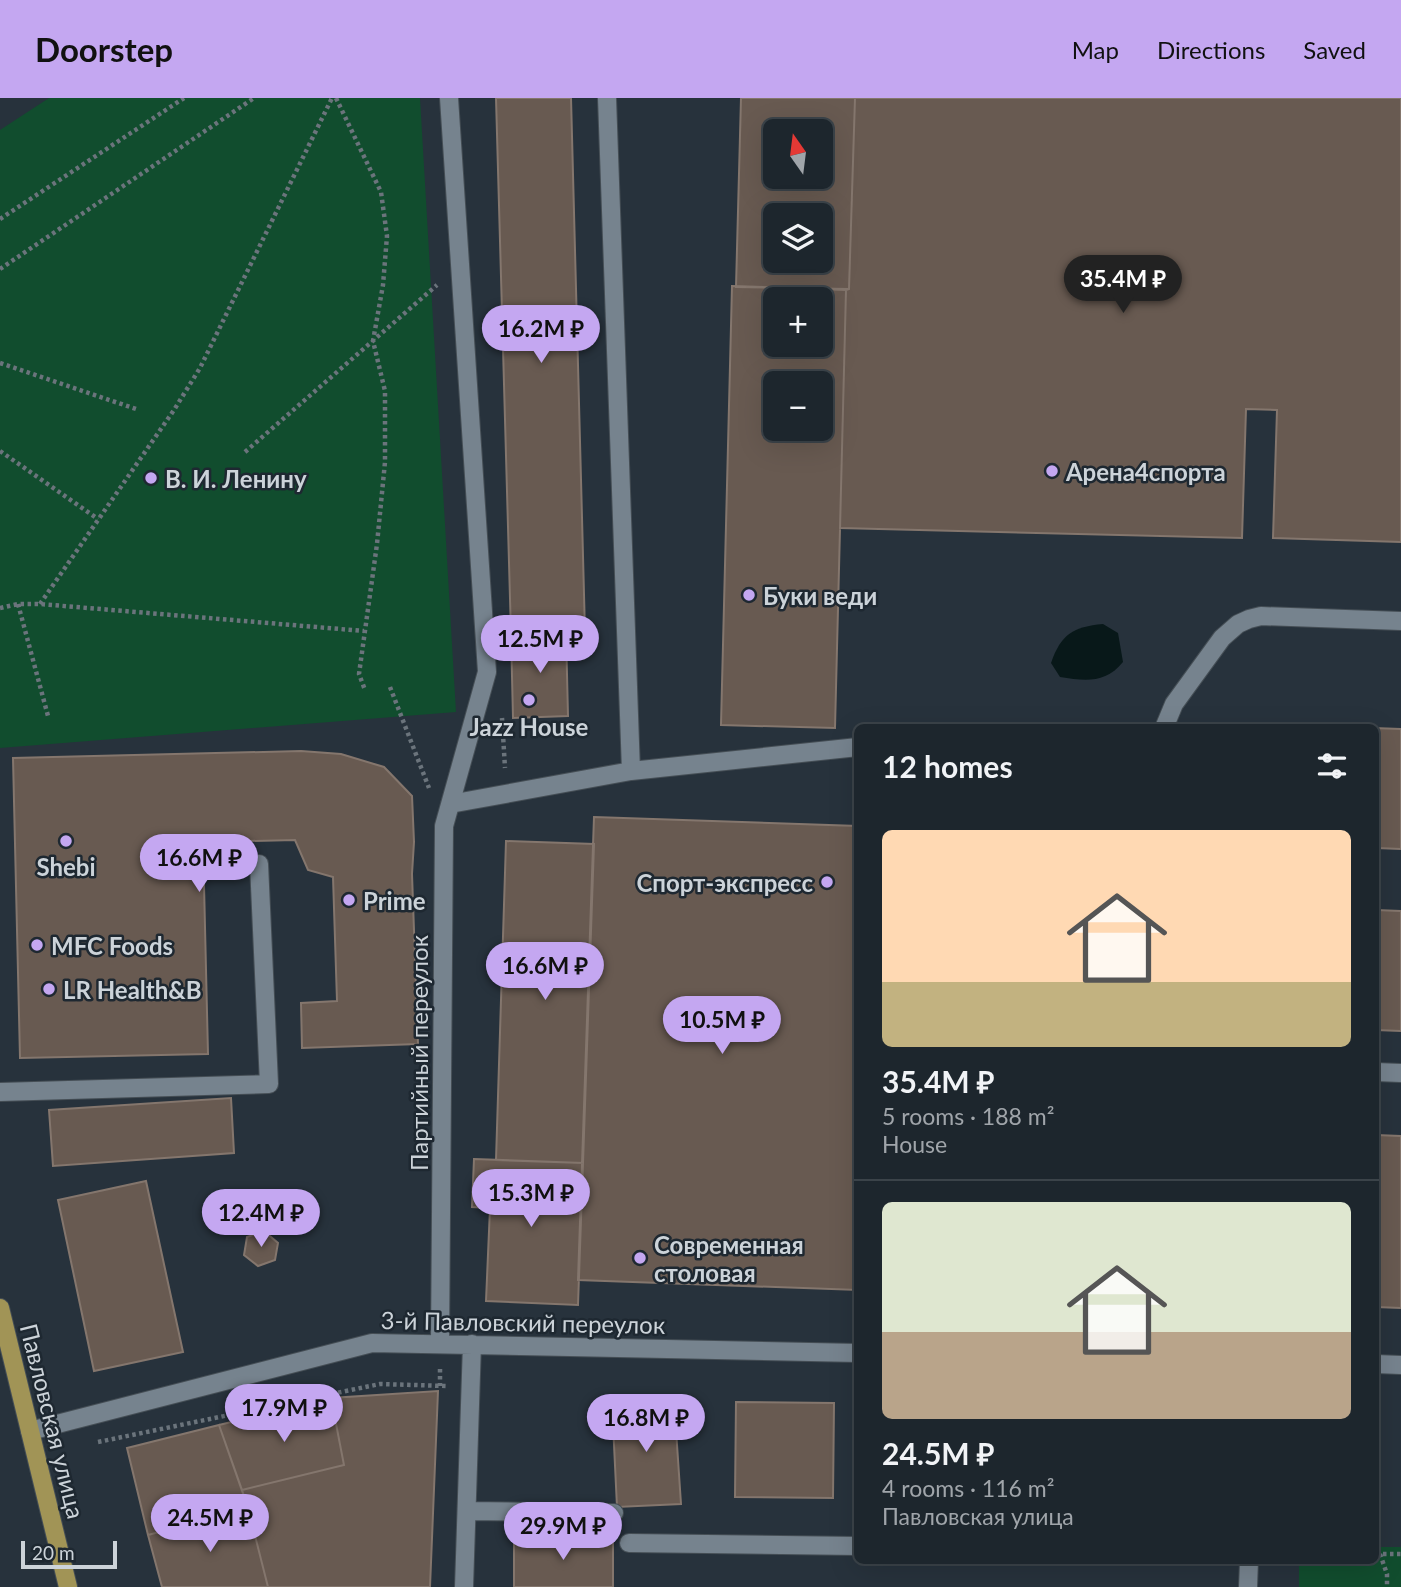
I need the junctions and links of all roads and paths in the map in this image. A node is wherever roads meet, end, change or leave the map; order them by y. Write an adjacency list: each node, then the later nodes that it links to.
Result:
1 (184, 98): 6 (path)
2 (254, 98): 8 (path)
3 (335, 98): 9 (path); 14 (path)
4 (449, 98): 7 (street, Партийный переулок)
5 (607, 98): 25 (street)
6 (0, 219)
7 (459, 266): 9 (path); 26 (street, Партийный переулок)
8 (0, 269)
9 (373, 341): 13 (path); 19 (path)
10 (0, 363): 11 (path)
11 (136, 409)
12 (0, 451): 14 (path)
13 (245, 452)
14 (98, 519): 16 (path)
15 (18, 604): 16 (path); 17 (path); 22 (path)
16 (40, 604): 19 (path)
17 (0, 608)
18 (1401, 621): 23 (street)
19 (364, 631): 21 (path)
20 (390, 687): 27 (path)
21 (365, 690)
22 (48, 716)
23 (1166, 724)
24 (854, 747): 25 (street)
25 (631, 771): 26 (street)
26 (450, 804): 27 (street, Партийный переулок)
27 (444, 826): 33 (street, Партийный переулок)
28 (259, 864): 31 (street)
29 (1379, 1072): 30 (street)
30 (1401, 1073)
31 (0, 1092)
32 (0, 1308): 39 (main road, Павловская улица)
33 (440, 1343): 34 (street, 3-й Павловский переулок); 39 (street, 3-й Павловский переулок)
34 (472, 1344): 35 (street, 3-й Павловский переулок); 38 (street)
35 (854, 1353)
36 (1379, 1364): 37 (street)
37 (1401, 1365)
38 (472, 1386): 40 (path); 41 (street)
39 (30, 1431): 49 (main road, Павловская улица)
40 (90, 1444)
41 (467, 1511): 42 (street); 50 (street)
42 (614, 1513)
43 (629, 1543): 44 (street)
44 (854, 1546)
45 (1379, 1554): 46 (path)
46 (1401, 1555)
47 (1379, 1556): 52 (path)
48 (1249, 1564): 51 (street)
49 (68, 1587)
50 (464, 1587)
51 (1248, 1587)
52 (1387, 1587)

